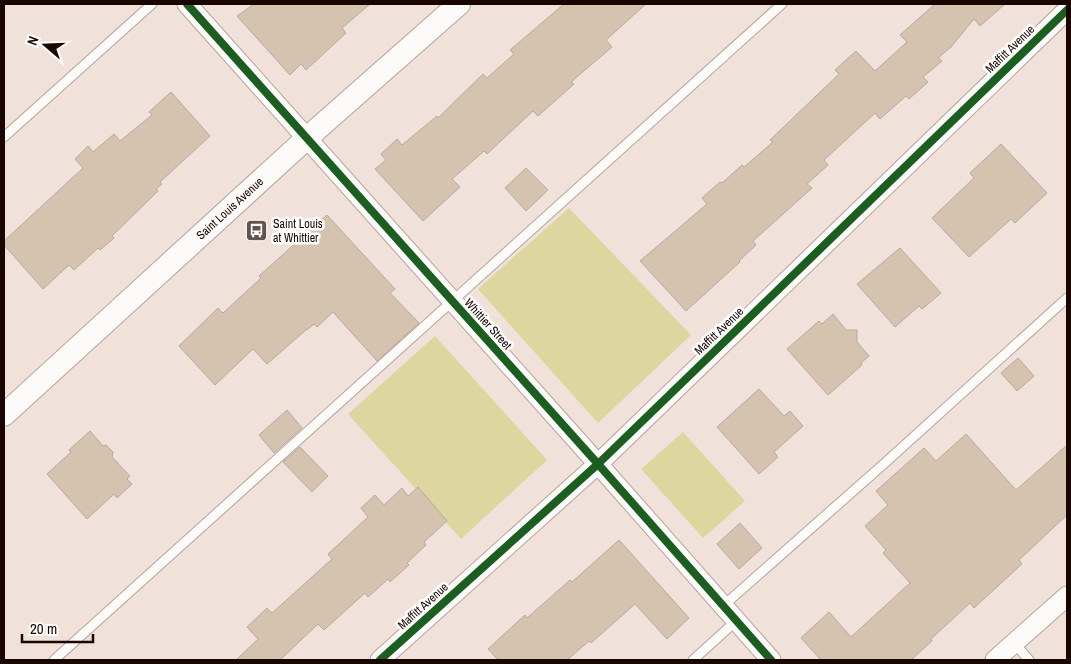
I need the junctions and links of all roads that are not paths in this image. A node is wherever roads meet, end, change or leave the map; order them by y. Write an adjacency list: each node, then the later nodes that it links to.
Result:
1 (152, 4): 6 (lane)
2 (187, 4): 7 (street, Whittier Street)
3 (459, 4): 7 (street, Saint Louis Avenue)
4 (782, 4): 9 (lane)
5 (1067, 10): 11 (street, Maffitt Avenue)
6 (4, 137)
7 (307, 138): 9 (street, Whittier Street); 10 (street, Saint Louis Avenue)
8 (1067, 298): 13 (lane)
9 (453, 302): 11 (street, Whittier Street); 16 (lane)
10 (4, 415)
11 (598, 464): 13 (street, Whittier Street); 17 (street, Maffitt Avenue)
12 (1067, 596): 15 (street)
13 (723, 606): 14 (street, Whittier Street)
14 (736, 621): 18 (lane); 19 (street, Whittier Street)
15 (1014, 643): 20 (street); 21 (lane)
16 (54, 660)
17 (380, 660)
18 (693, 660)
19 (771, 660)
20 (995, 660)
21 (1029, 660)

